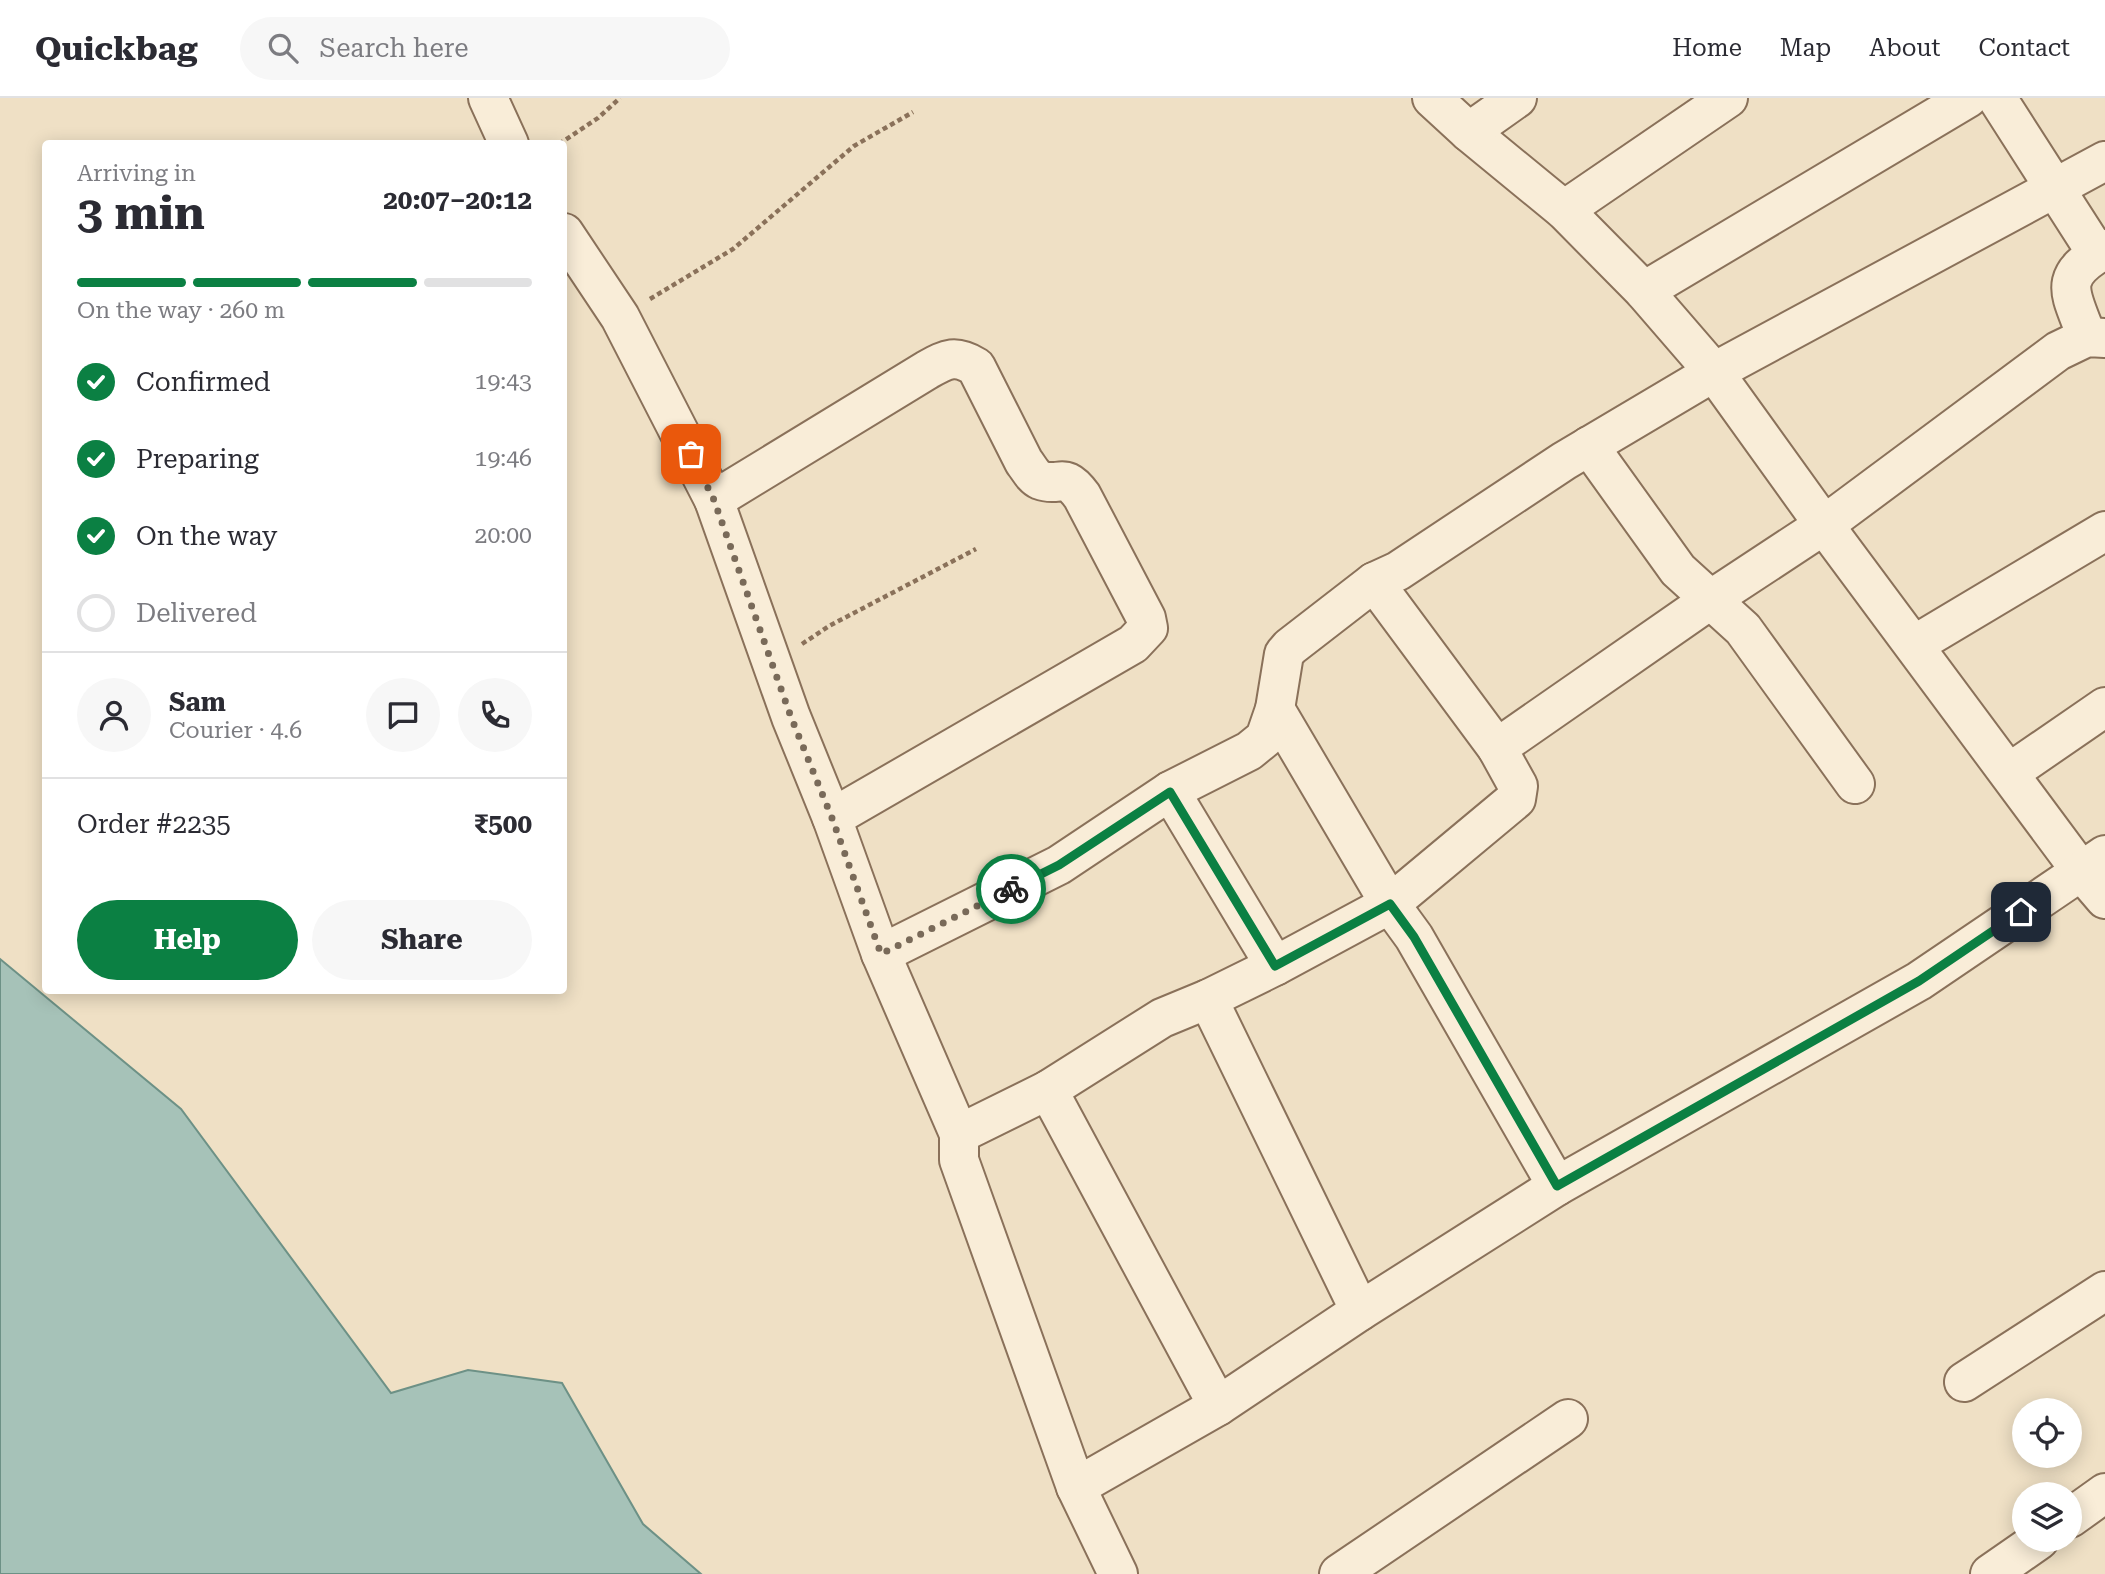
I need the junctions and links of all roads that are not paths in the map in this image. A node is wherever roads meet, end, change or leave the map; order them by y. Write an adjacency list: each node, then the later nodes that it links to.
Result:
1 (488, 98): 8 (street)
2 (1432, 98): 7 (street)
3 (1517, 98): 7 (street)
4 (1728, 98): 11 (street)
5 (1968, 98): 14 (street)
6 (1997, 98): 10 (street)
7 (1469, 132): 11 (street)
8 (507, 140)
9 (2105, 161): 10 (street)
10 (2055, 188): 13 (street); 16 (street)
11 (1564, 210): 14 (street)
12 (567, 238): 18 (street)
13 (2101, 251): 15 (street)
14 (1644, 291): 16 (street)
15 (2096, 338): 19 (street)
16 (1714, 372): 17 (street); 19 (street)
17 (1589, 446): 21 (street); 22 (street)
18 (714, 500): 30 (street); 30 (street)
19 (1824, 525): 22 (street); 23 (street)
20 (2105, 531): 23 (street)
21 (1374, 582): 25 (street); 26 (street)
22 (1710, 600): 26 (street); 28 (street)
23 (1914, 645): 27 (street)
24 (2105, 707): 27 (street)
25 (1275, 709): 29 (street); 32 (street)
26 (1497, 748): 32 (street)
27 (2009, 773): 31 (street)
28 (1855, 784)
29 (1170, 792): 33 (street); 34 (street)
30 (832, 818): 33 (street)
31 (2097, 875): 38 (street)
32 (1390, 904): 34 (street); 38 (street)
33 (881, 954): 37 (street)
34 (1275, 966): 35 (street)
35 (1208, 999): 36 (street); 40 (street)
36 (1048, 1090): 37 (street); 42 (street)
37 (959, 1134): 44 (street)
38 (1557, 1186): 40 (street)
39 (2105, 1291): 41 (street)
40 (1360, 1311): 42 (street)
41 (1964, 1382)
42 (1218, 1406): 44 (street)
43 (1568, 1419): 49 (street)
44 (1076, 1487): 48 (street)
45 (2105, 1493): 46 (street)
46 (2082, 1509)
47 (2022, 1552): 50 (street)
48 (1118, 1574)
49 (1339, 1574)
50 (1990, 1574)

